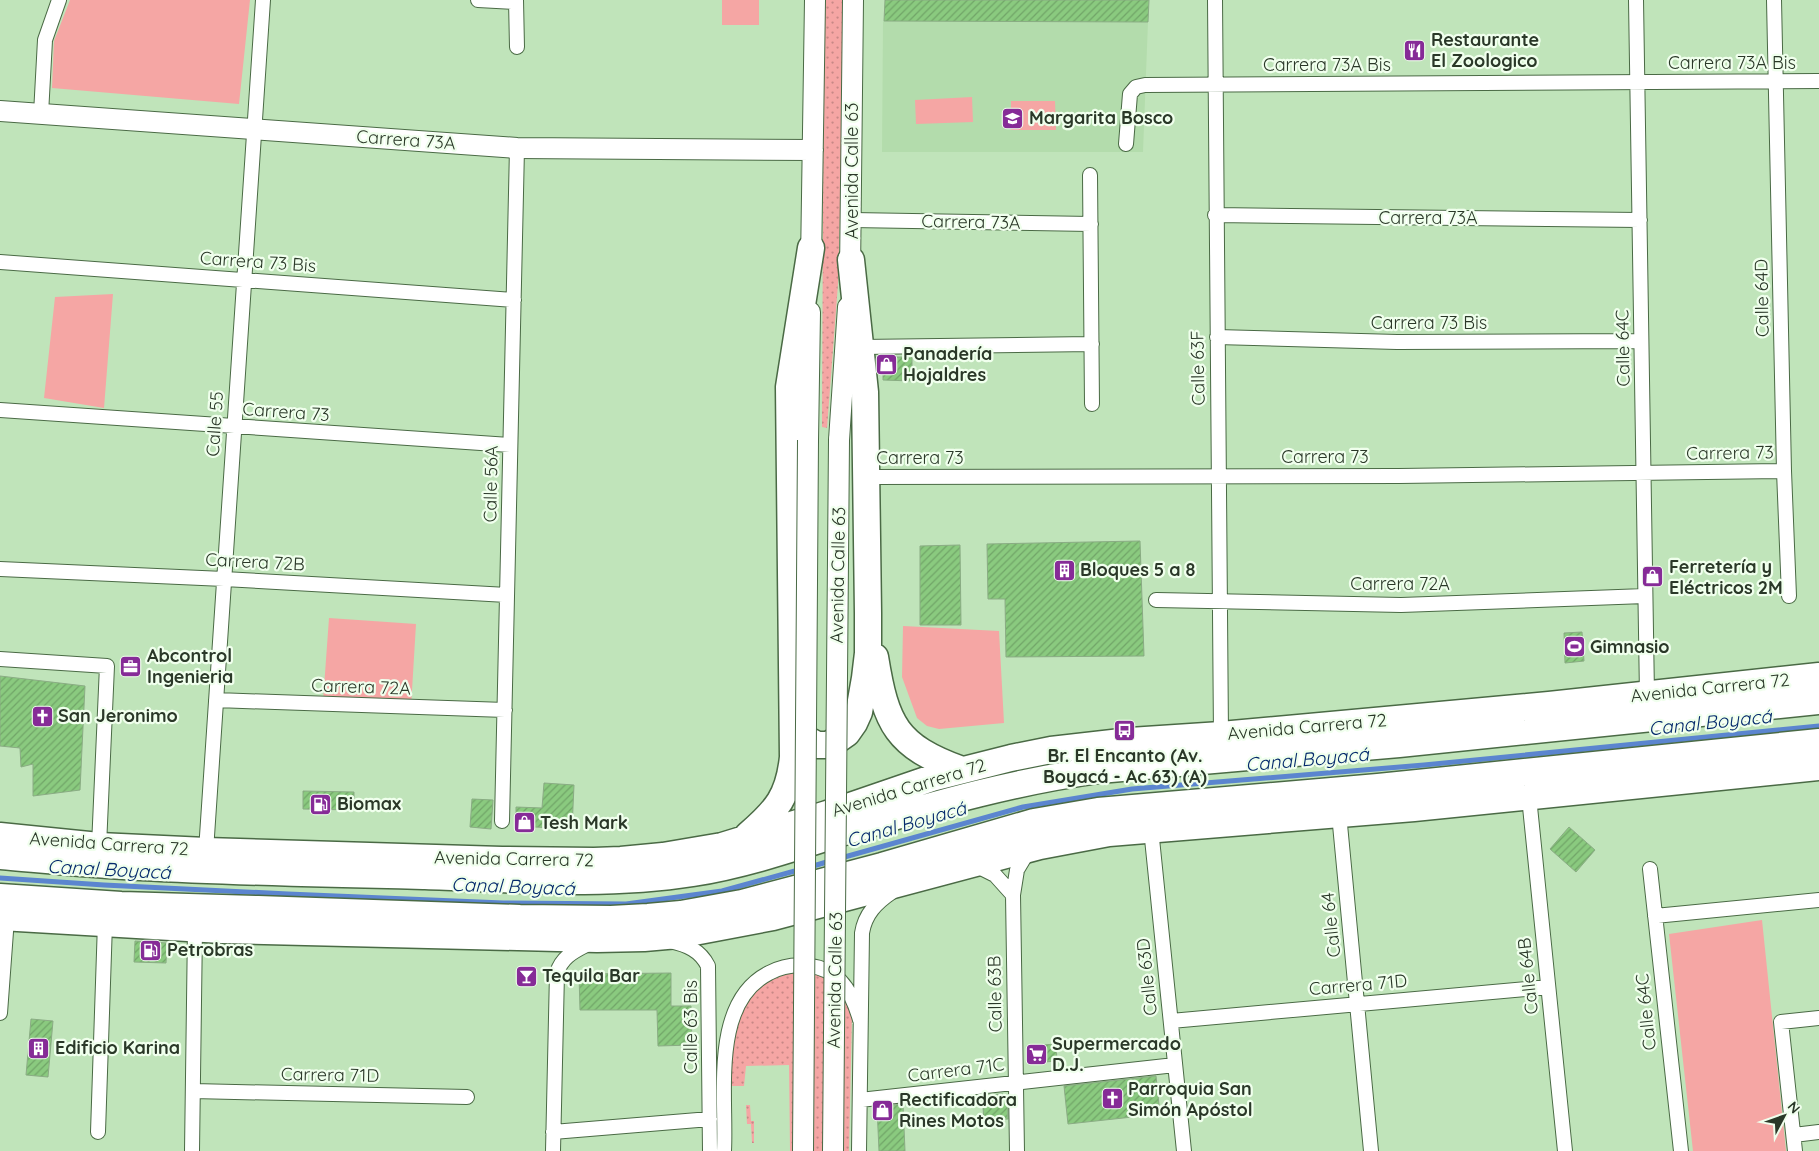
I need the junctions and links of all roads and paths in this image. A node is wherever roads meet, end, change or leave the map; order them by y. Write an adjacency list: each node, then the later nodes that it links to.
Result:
1 (59, 0): 16 (street)
2 (263, 0): 17 (street, Calle 55)
3 (478, 0): 9 (street)
4 (816, 0): 20 (main road, Avenida Calle 63)
5 (853, 0): 23 (main road, Avenida Calle 63)
6 (1215, 0): 14 (street, Calle 63F)
7 (1636, 0): 12 (street, Calle 64C)
8 (1774, 0): 13 (street, Calle 64D)
9 (516, 1): 10 (street)
10 (517, 47)
11 (1819, 81): 13 (street, Carrera 73A Bis)
12 (1638, 82): 13 (street, Carrera 73A Bis); 14 (street, Carrera 73A Bis); 24 (street, Calle 64C)
13 (1776, 82): 39 (street, Calle 64D)
14 (1214, 85): 18 (street, Carrera 73A Bis); 22 (street, Calle 63F)
15 (0, 112): 16 (main road, Carrera 73A)
16 (41, 114): 17 (main road, Carrera 73A)
17 (254, 130): 19 (main road, Carrera 73A); 29 (street, Calle 55)
18 (1126, 144)
19 (517, 148): 20 (main road, Carrera 73A); 30 (street, Calle 56A)
20 (813, 150): 26 (main road, Avenida Calle 63)
21 (1090, 175): 25 (street)
22 (1216, 215): 24 (street, Carrera 73A); 31 (street, Calle 63F)
23 (852, 220): 25 (street, Carrera 73A); 27 (main road, Avenida Calle 63)
24 (1640, 220): 32 (street, Calle 64C)
25 (1091, 224): 33 (street)
26 (811, 248): 59 (highway); 119 (main road, Avenida Calle 63, bridge)
27 (852, 260): 34 (highway); 120 (main road, Avenida Calle 63, bridge)
28 (0, 262): 29 (street, Carrera 73 Bis)
29 (244, 280): 30 (street, Carrera 73 Bis); 37 (street, Calle 55)
30 (514, 300): 38 (street, Calle 56A)
31 (1217, 337): 32 (street, Carrera 73 Bis); 41 (street, Calle 63F)
32 (1641, 341): 40 (street, Calle 64C)
33 (1092, 344): 34 (street); 35 (street)
34 (862, 347): 42 (highway)
35 (1092, 404)
36 (0, 410): 37 (street, Carrera 73)
37 (234, 427): 38 (street, Carrera 73); 44 (street, Calle 55)
38 (510, 445): 45 (street, Calle 56A)
39 (1784, 471): 40 (street, Carrera 73); 47 (street, Calle 64D)
40 (1643, 473): 41 (street, Carrera 73); 46 (street, Calle 64C)
41 (1218, 476): 42 (street, Carrera 73); 49 (street, Calle 63F)
42 (866, 477): 50 (highway)
43 (0, 569): 44 (street, Carrera 72B)
44 (224, 579): 45 (street, Carrera 72B); 54 (street, Calle 55)
45 (507, 595): 57 (street, Calle 56A)
46 (1645, 596): 49 (street, Carrera 72A); 53 (street, Calle 64C)
47 (1789, 596)
48 (1156, 600): 49 (street, Carrera 72A)
49 (1219, 601): 61 (street, Calle 63F)
50 (868, 614): 59 (highway); 65 (highway)
51 (0, 659): 73 (street)
52 (1819, 676): 53 (highway, Avenida Carrera 72)
53 (1646, 695): 56 (highway, Avenida Carrera 72)
54 (216, 700): 57 (street, Carrera 72A); 75 (street, Calle 55)
55 (1819, 701): 60 (highway, Avenida Carrera 72)
56 (1549, 705): 58 (highway, Avenida Carrera 72); 60 (highway)
57 (505, 710): 69 (street, Calle 56A)
58 (1332, 725): 61 (highway, Avenida Carrera 72); 63 (highway)
59 (793, 732): 72 (highway)
60 (1508, 733): 63 (highway, Avenida Carrera 72)
61 (1221, 735): 65 (highway, Avenida Carrera 72)
62 (1819, 742): 66 (highway); 87 (highway)
63 (1399, 744): 83 (highway, Avenida Carrera 72)
64 (1819, 767): 66 (highway)
65 (962, 770): 72 (highway, Avenida Carrera 72)
66 (1789, 770): 67 (highway)
67 (1529, 797): 68 (highway); 99 (street, Calle 64B)
68 (1339, 814): 70 (highway); 100 (street, Calle 64)
69 (502, 821)
70 (1151, 829): 74 (highway); 104 (street, Calle 63D)
71 (0, 836): 73 (highway, Avenida Carrera 72)
72 (742, 840): 78 (highway, Avenida Carrera 72)
73 (99, 846): 75 (highway, Avenida Carrera 72); 80 (highway)
74 (1030, 848): 79 (highway); 85 (street, Calle 63B)
75 (206, 851): 76 (highway, Avenida Carrera 72)
76 (329, 854): 78 (highway, Avenida Carrera 72); 82 (highway)
77 (0, 856): 80 (highway, Avenida Carrera 72)
78 (387, 856): 83 (highway)
79 (972, 864): 84 (highway); 85 (street)
80 (139, 867): 82 (highway, Avenida Carrera 72)
81 (1650, 869): 90 (street, Calle 64C)
82 (306, 873): 83 (highway, Avenida Carrera 72)
83 (406, 876)
84 (905, 883): 91 (highway); 103 (street)
85 (1013, 896): 106 (street, Calle 63B)
86 (1819, 900): 90 (street)
87 (735, 904): 89 (highway); 91 (highway); 94 (highway)
88 (2, 910): 89 (highway); 92 (highway); 98 (street)
89 (333, 911): 95 (highway)
90 (1655, 916): 126 (street, Calle 64C)
91 (773, 917): 94 (highway)
92 (105, 923): 93 (highway); 111 (street)
93 (195, 928): 95 (highway); 107 (street)
94 (700, 932): 96 (highway)
95 (383, 934): 97 (highway)
96 (655, 937): 97 (highway); 110 (street, Calle 63 Bis)
97 (597, 939): 112 (street)
98 (2, 948): 101 (street)
99 (1548, 987): 100 (street, Carrera 71D); 125 (street, Calle 64B)
100 (1357, 1004): 104 (street, Carrera 71D); 124 (street, Calle 64)
101 (0, 1013)
102 (1819, 1018): 114 (street)
103 (860, 1020): 109 (street); 118 (street)
104 (1171, 1021): 105 (street, Calle 63D)
105 (1175, 1065): 106 (street, Carrera 71C); 123 (street, Calle 63D)
106 (1016, 1082): 109 (street, Carrera 71C); 122 (street, Calle 63B)
107 (193, 1091): 108 (street, Carrera 71D); 115 (street)
108 (468, 1097)
109 (860, 1100): 121 (street)
110 (710, 1119): 112 (street); 117 (street, Calle 63 Bis)
111 (98, 1132)
112 (553, 1132): 116 (street)
113 (1819, 1132): 114 (street)
114 (1794, 1135): 127 (street)
115 (192, 1151)
116 (553, 1151)
117 (710, 1151)
118 (724, 1151)
119 (803, 1151)
120 (833, 1151)
121 (859, 1151)
122 (1017, 1151)
123 (1184, 1151)
124 (1371, 1151)
125 (1565, 1151)
126 (1681, 1151)
127 (1795, 1151)

